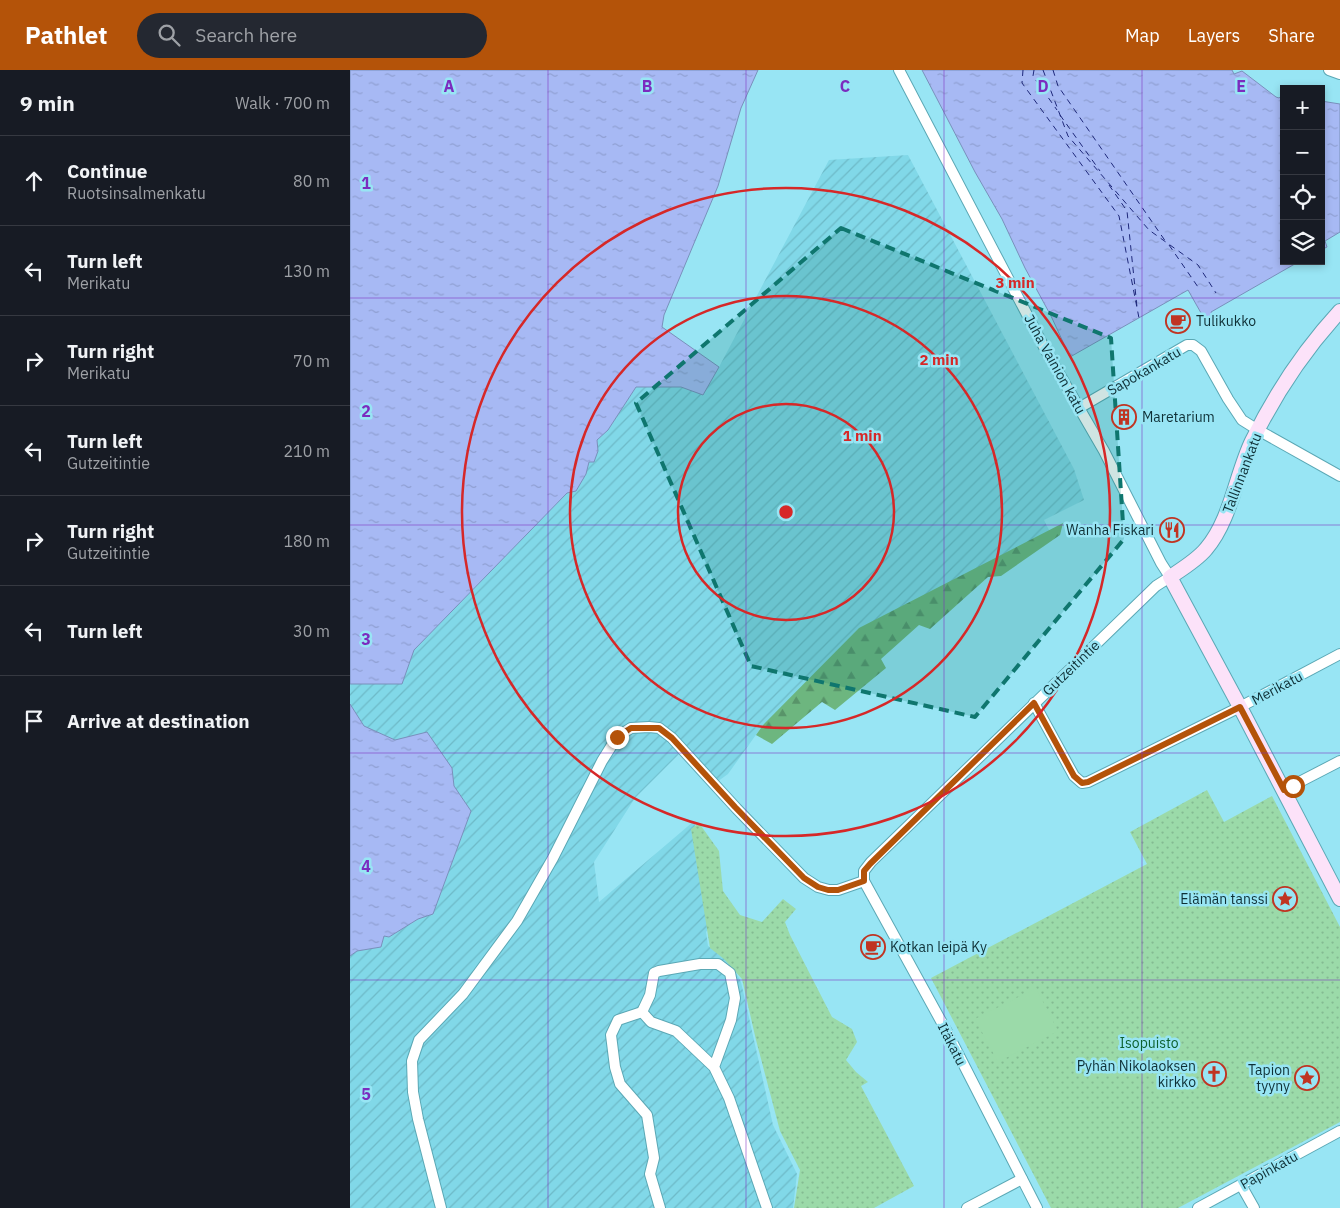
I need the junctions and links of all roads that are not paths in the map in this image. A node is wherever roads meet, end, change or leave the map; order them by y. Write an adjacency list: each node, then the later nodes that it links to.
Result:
1 (899, 70): 5 (street, Juha Vainion katu)
2 (1329, 70): 3 (street)
3 (1340, 74)
4 (1340, 311): 6 (street, Tallinnankatu)
5 (1079, 408): 6 (street, Sapokankatu); 8 (street, Juha Vainion katu)
6 (1258, 430): 7 (street); 8 (street, Tallinnankatu)
7 (1340, 476)
8 (1170, 577): 10 (street, Gutzeitintie); 11 (street)
9 (1340, 654): 11 (street, Merikatu)
10 (1034, 703): 11 (street, Merikatu); 14 (street, Gutzeitintie)
11 (1240, 707): 13 (street)
12 (1340, 761): 13 (street)
13 (1284, 790): 15 (street)
14 (864, 881): 19 (street, Itäkatu); 21 (street)
15 (1339, 896)
16 (642, 1012): 17 (street); 17 (street); 22 (street)
17 (714, 1067): 23 (street)
18 (1340, 1131): 20 (street, Papinkatu)
19 (1022, 1179): 24 (street); 25 (street, Itäkatu)
20 (1241, 1185): 26 (street, Papinkatu); 27 (street)
21 (441, 1208)
22 (660, 1208)
23 (767, 1208)
24 (967, 1208)
25 (1037, 1208)
26 (1198, 1208)
27 (1254, 1208)

